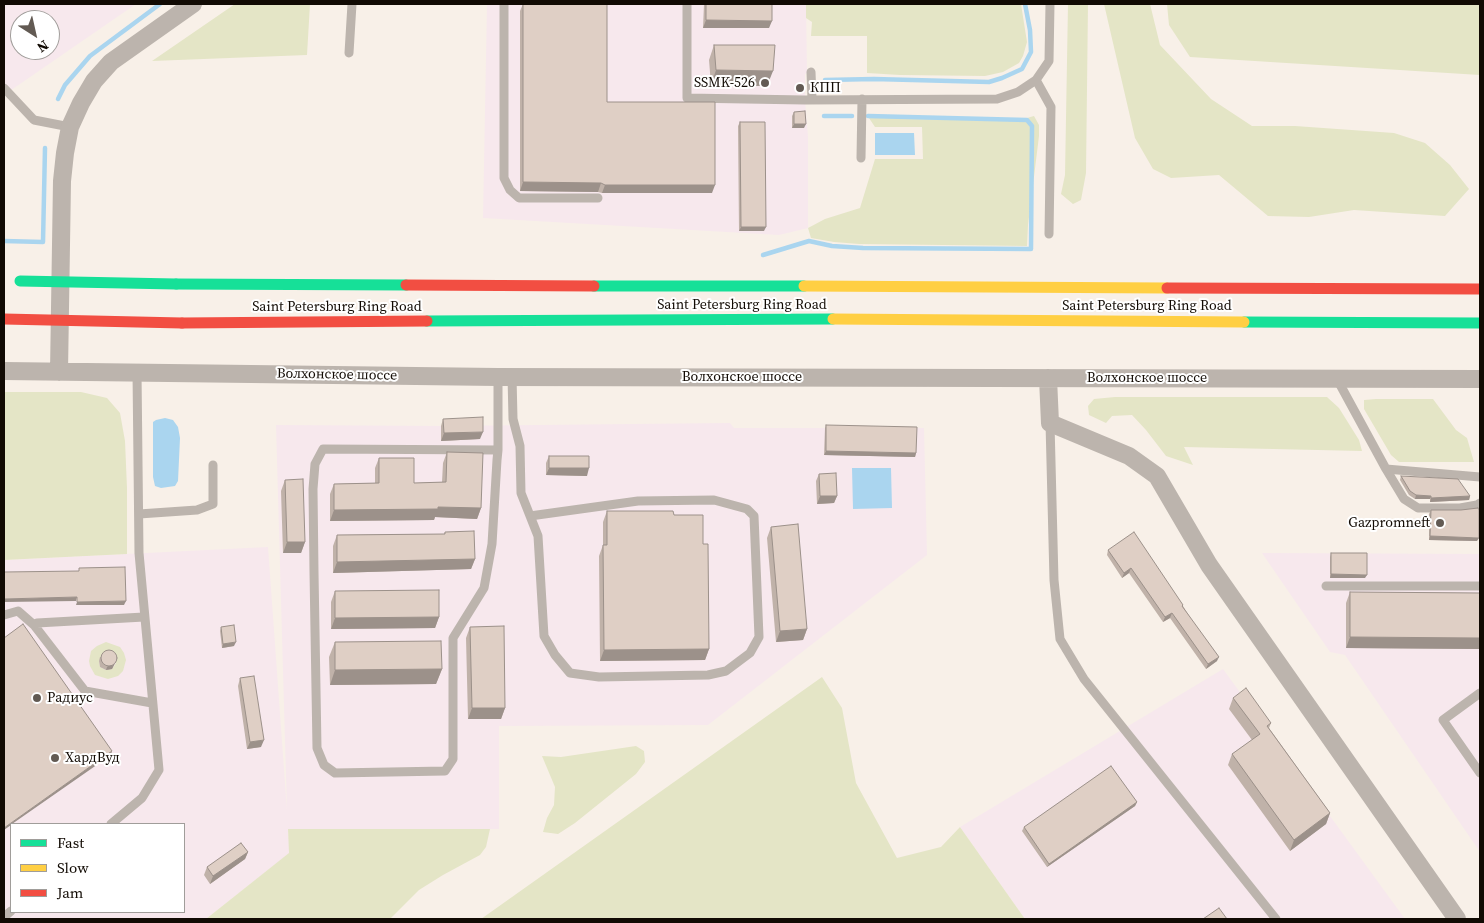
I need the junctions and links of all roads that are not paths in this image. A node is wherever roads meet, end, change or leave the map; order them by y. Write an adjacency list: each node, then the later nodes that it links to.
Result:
1 (193, 4): 12 (street)
2 (352, 4): 6 (lane)
3 (504, 4): 14 (lane)
4 (688, 4): 10 (lane)
5 (1050, 4): 8 (lane)
6 (349, 53)
7 (811, 72): 10 (lane)
8 (1036, 80): 11 (lane); 15 (lane)
9 (4, 88): 12 (lane)
10 (812, 99): 11 (lane)
11 (862, 99): 13 (lane)
12 (70, 128): 21 (street)
13 (861, 158)
14 (598, 198)
15 (1049, 234)
16 (12, 281): 17 (highway, Saint Petersburg Ring Road, bridge)
17 (1480, 289)
18 (4, 318): 19 (highway, Saint Petersburg Ring Road, bridge)
19 (1480, 323)
20 (4, 371): 21 (street, Волхонское шоссе)
21 (60, 372): 22 (street, Волхонское шоссе)
22 (137, 372): 23 (street, Волхонское шоссе); 33 (lane)
23 (505, 376): 24 (street, Волхонское шоссе); 28 (lane); 34 (lane)
24 (1048, 378): 25 (street, Волхонское шоссе); 27 (street)
25 (1337, 379): 26 (street, Волхонское шоссе); 30 (lane)
26 (1480, 379)
27 (1050, 423): 44 (lane); 45 (street)
28 (498, 450): 28 (lane)
29 (213, 465): 33 (lane)
30 (1386, 469): 31 (lane); 32 (lane)
31 (1480, 477)
32 (1480, 503)
33 (139, 514): 38 (lane)
34 (530, 516): 34 (lane)
35 (1326, 586): 36 (lane)
36 (1480, 586)
37 (4, 615): 39 (lane)
38 (144, 616): 39 (lane); 41 (lane)
39 (34, 625): 41 (lane)
40 (1480, 693): 42 (lane)
41 (152, 704): 43 (lane)
42 (1480, 773)
43 (112, 823)
44 (1276, 919)
45 (1457, 919)

